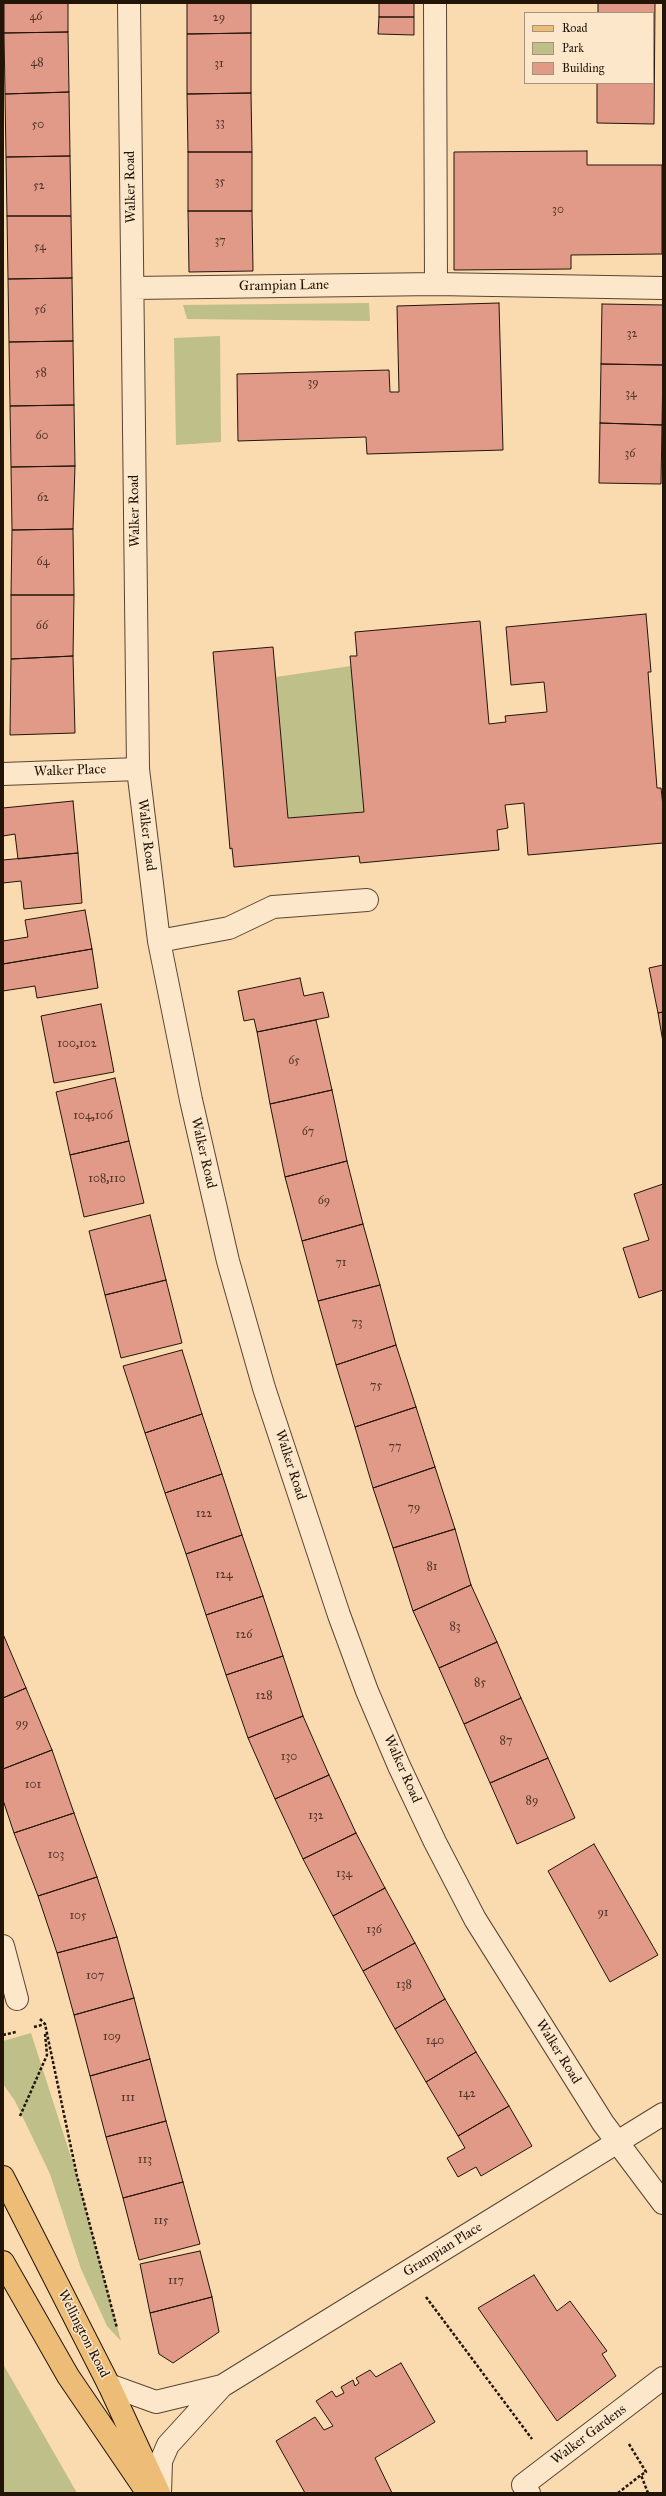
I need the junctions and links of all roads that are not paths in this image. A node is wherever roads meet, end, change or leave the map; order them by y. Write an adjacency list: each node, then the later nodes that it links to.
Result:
1 (130, 3): 4 (street, Walker Road)
2 (435, 3): 3 (street)
3 (436, 284): 4 (street, Grampian Lane); 5 (street, Grampian Lane)
4 (133, 288): 6 (street, Walker Road)
5 (663, 288)
6 (138, 769): 7 (street, Walker Place); 9 (street, Walker Road)
7 (3, 774)
8 (367, 900): 9 (street)
9 (159, 941): 13 (street, Walker Road)
10 (3, 1946): 11 (street)
11 (17, 1999)
12 (663, 2114): 13 (street, Grampian Place)
13 (617, 2143): 15 (street, Walker Road); 19 (street, Grampian Place)
14 (3, 2177): 18 (main road, Wellington Road)
15 (663, 2203)
16 (3, 2262): 20 (main road)
17 (663, 2378): 22 (street, Walker Gardens)
18 (109, 2385): 19 (street, Grampian Place); 21 (main road, Wellington Road)
19 (222, 2386): 21 (street, Grampian Place)
20 (148, 2493)
21 (159, 2493)
22 (529, 2493)

